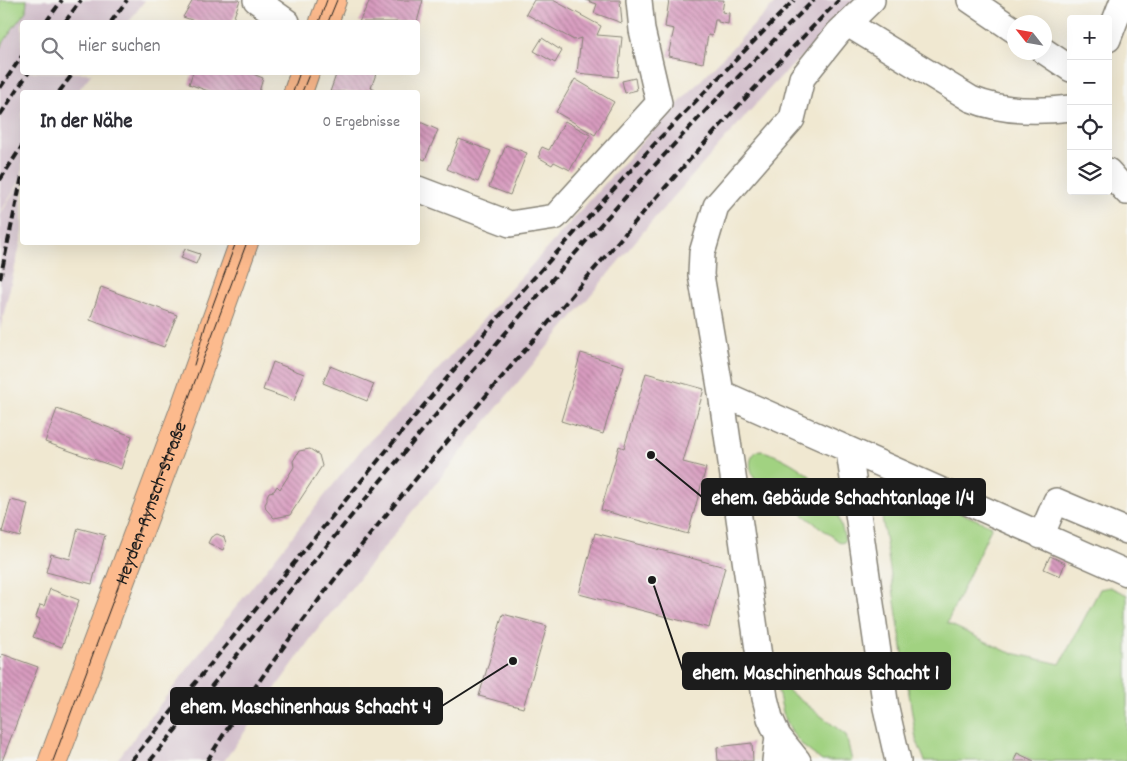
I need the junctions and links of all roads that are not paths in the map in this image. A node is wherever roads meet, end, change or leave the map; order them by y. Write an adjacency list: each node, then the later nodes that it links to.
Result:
1 (256, 0): 7 (street)
2 (332, 0): 8 (main road)
3 (639, 0): 18 (street)
4 (872, 0): 9 (street)
5 (970, 0): 10 (street)
6 (1124, 0): 11 (street)
7 (284, 20)
8 (325, 20)
9 (848, 24): 16 (street); 21 (street)
10 (1007, 25)
11 (1112, 29)
12 (1052, 56): 13 (street)
13 (1067, 66)
14 (305, 75): 15 (main road)
15 (299, 90)
16 (1067, 109)
17 (1112, 175): 19 (street)
18 (420, 189)
19 (1127, 192)
20 (243, 245): 27 (main road, Heyden-Rynsch-Straße)
21 (721, 393): 22 (street); 26 (street)
22 (849, 451): 24 (street); 30 (street)
23 (1127, 531): 24 (street)
24 (1040, 536): 25 (street)
25 (1119, 569)
26 (778, 736): 28 (street); 29 (street)
27 (53, 761)
28 (775, 761)
29 (798, 761)
30 (898, 761)

